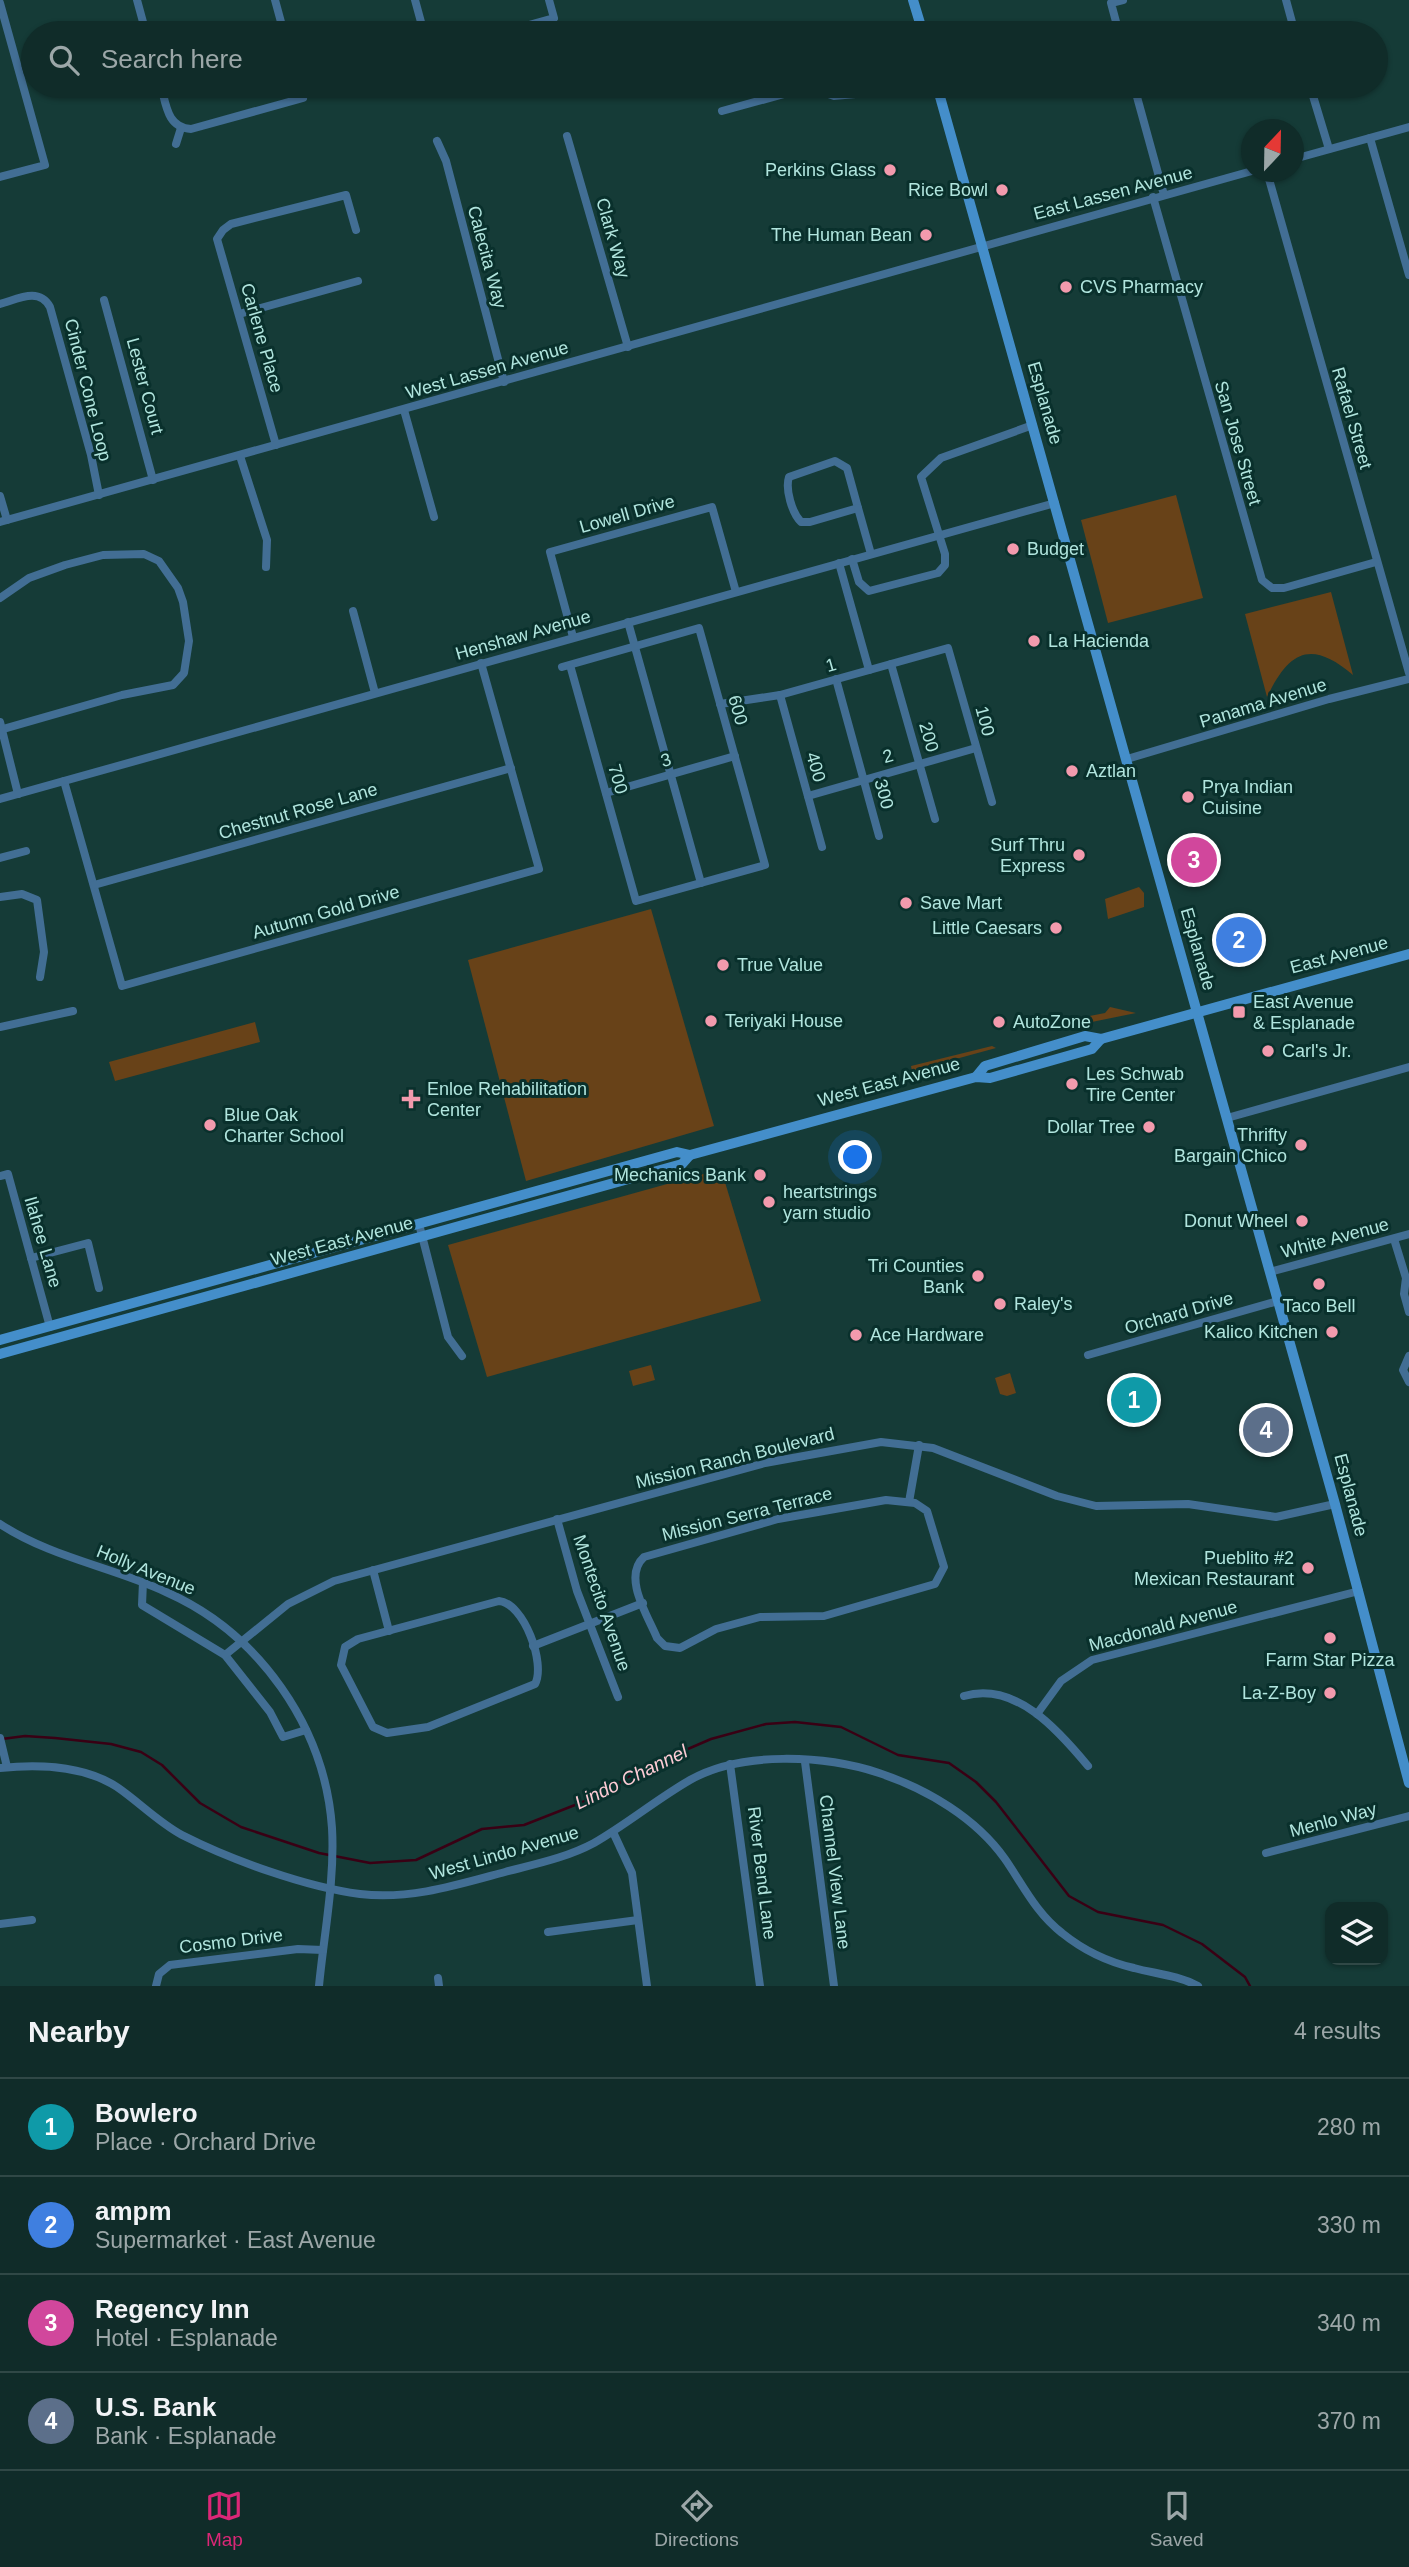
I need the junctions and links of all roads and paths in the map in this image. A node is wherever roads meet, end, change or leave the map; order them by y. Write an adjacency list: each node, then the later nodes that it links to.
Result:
1 (137, 0): 9 (street)
2 (275, 0): 10 (street)
3 (415, 0): 11 (street)
4 (549, 0): 12 (street)
5 (913, 0): 13 (main road)
6 (1123, 0): 14 (street)
7 (1286, 0): 15 (street)
8 (0, 3): 16 (street)
9 (143, 21)
10 (281, 21)
11 (421, 21)
12 (543, 21)
13 (919, 21)
14 (1116, 21)
15 (1292, 21)
16 (21, 78)
17 (27, 98): 34 (street)
18 (165, 98): 26 (street)
19 (303, 98): 26 (street)
20 (768, 98): 24 (street)
21 (940, 98): 41 (main road, Esplanade)
22 (1137, 98): 36 (street)
23 (1314, 98): 31 (street)
24 (722, 111)
25 (1409, 127): 28 (street)
26 (181, 128): 30 (street)
27 (567, 136): 47 (street, Clark Way)
28 (1370, 138): 31 (street); 40 (street)
29 (437, 141): 48 (street, Calecita Way)
30 (176, 144)
31 (1329, 149): 32 (street)
32 (1304, 156)
33 (1241, 174): 36 (street, East Lassen Avenue)
34 (0, 177)
35 (1270, 182): 63 (street, Rafael Street)
36 (1164, 195): 37 (street, East Lassen Avenue)
37 (1153, 197): 41 (street, East Lassen Avenue); 63 (street, San Jose Street)
38 (356, 230): 46 (street, Carlene Place)
39 (1409, 236): 40 (street)
40 (1399, 239): 42 (street)
41 (982, 245): 47 (street, West Lassen Avenue); 50 (main road, Esplanade)
42 (1409, 275)
43 (358, 281): 46 (street)
44 (104, 300): 53 (street, Lester Court)
45 (0, 304): 54 (street, Cinder Cone Loop)
46 (239, 314): 51 (street, Carlene Place)
47 (628, 347): 48 (street, West Lassen Avenue)
48 (504, 382): 49 (street, West Lassen Avenue)
49 (404, 410): 51 (street, West Lassen Avenue); 58 (street)
50 (1033, 425): 56 (main road, Esplanade); 60 (street)
51 (276, 445): 52 (street, West Lassen Avenue)
52 (240, 456): 53 (street, West Lassen Avenue); 65 (street)
53 (153, 480): 54 (street, West Lassen Avenue)
54 (99, 495): 59 (street, West Lassen Avenue)
55 (0, 496): 59 (street)
56 (1055, 503): 60 (street, Henshaw Avenue); 86 (main road, Esplanade)
57 (858, 508): 57 (street); 61 (street)
58 (434, 517)
59 (4, 521)
60 (940, 536): 61 (street, Henshaw Avenue); 62 (street)
61 (871, 554): 62 (street, Henshaw Avenue)
62 (852, 559): 64 (street, Henshaw Avenue)
63 (1377, 562): 77 (street, Rafael Street)
64 (839, 563): 66 (street, Henshaw Avenue); 76 (street)
65 (266, 567)
66 (736, 592): 69 (street, Henshaw Avenue); 70 (street, Lowell Drive)
67 (0, 598): 83 (street)
68 (353, 611): 80 (street)
69 (628, 622): 70 (street, Henshaw Avenue); 71 (street)
70 (573, 638): 73 (street, Henshaw Avenue)
71 (635, 646): 75 (street, 600); 82 (street, 600); 89 (street)
72 (948, 648): 74 (street, 1); 84 (street, 100)
73 (481, 663): 80 (street, Henshaw Avenue); 88 (street, Autumn Gold Drive)
74 (891, 664): 76 (street, 1); 87 (street, 200)
75 (566, 666): 92 (street, 700)
76 (869, 670): 78 (street, 1)
77 (1409, 673)
78 (836, 679): 81 (street, 1); 90 (street, 300)
79 (1409, 679): 86 (street, Panama Avenue)
80 (375, 693): 91 (street, Henshaw Avenue)
81 (780, 695): 82 (street, 1); 94 (street, 400)
82 (720, 704): 85 (street, 600)
83 (1, 727): 93 (street)
84 (976, 748): 87 (street, 2); 96 (street, 100)
85 (735, 756): 89 (street, 3); 102 (street, 600)
86 (1127, 759): 108 (main road, Esplanade)
87 (920, 763): 90 (street, 2); 97 (street, 200)
88 (511, 768): 103 (street, Chestnut Rose Lane); 103 (street, Autumn Gold Drive)
89 (670, 775): 92 (street, 3); 102 (street)
90 (864, 779): 94 (street, 2); 98 (street, 300)
91 (64, 781): 93 (street, Henshaw Avenue); 103 (street, Autumn Gold Drive)
92 (606, 793): 102 (street, 700)
93 (19, 794): 95 (street, Henshaw Avenue)
94 (808, 796): 99 (street, 400)
95 (0, 799)
96 (992, 802)
97 (935, 820)
98 (879, 836)
99 (822, 847)
100 (26, 851): 101 (street)
101 (0, 858)
102 (701, 883)
103 (94, 885)
104 (0, 897): 106 (street)
105 (1409, 954): 108 (main road, East Avenue)
106 (40, 977)
107 (74, 1012): 109 (street)
108 (1198, 1012): 111 (main road, Esplanade); 112 (main road, West East Avenue)
109 (0, 1027)
110 (1409, 1067): 111 (street)
111 (1227, 1118): 119 (main road, Esplanade)
112 (690, 1155): 114 (main road, West East Avenue); 116 (main road, West East Avenue)
113 (0, 1176): 118 (street, Ilahee Lane)
114 (419, 1224): 116 (street); 123 (main road, West East Avenue)
115 (1409, 1234): 117 (street, White Avenue)
116 (422, 1237): 125 (main road, West East Avenue); 127 (street)
117 (1394, 1239): 119 (street, White Avenue); 122 (street)
118 (31, 1258): 120 (street); 123 (street, Ilahee Lane)
119 (1270, 1272): 121 (main road, Esplanade)
120 (99, 1288)
121 (1278, 1301): 126 (street, Orchard Drive); 132 (main road, Esplanade)
122 (1409, 1312)
123 (50, 1326): 124 (main road, West East Avenue)
124 (0, 1340)
125 (0, 1354)
126 (1088, 1355)
127 (462, 1356)
128 (1409, 1356): 129 (street)
129 (1409, 1382)
130 (919, 1445): 131 (street); 132 (street, Mission Ranch Boulevard); 133 (street, Mission Ranch Boulevard)
131 (909, 1502): 138 (street, Mission Serra Terrace); 138 (street, Mission Serra Terrace)
132 (1335, 1504): 137 (main road, Esplanade)
133 (557, 1519): 135 (street, Mission Ranch Boulevard); 139 (street, Montecito Avenue)
134 (0, 1524): 136 (street, Holly Avenue)
135 (373, 1570): 140 (street); 141 (street, Mission Ranch Boulevard)
136 (143, 1582): 141 (street, Holly Avenue); 143 (street)
137 (1359, 1591): 146 (street, Macdonald Avenue); 149 (main road, Esplanade)
138 (643, 1604): 139 (street)
139 (590, 1624): 142 (street); 145 (street, Montecito Avenue)
140 (389, 1630): 142 (street); 142 (street)
141 (242, 1641): 143 (street, Mission Ranch Boulevard); 147 (street, Holly Avenue)
142 (533, 1646)
143 (225, 1655): 147 (street)
144 (964, 1696): 146 (street)
145 (618, 1697)
146 (1037, 1714): 152 (street)
147 (306, 1730): 158 (street, Holly Avenue)
148 (0, 1738): 153 (street)
149 (1404, 1748): 154 (main road, Esplanade)
150 (806, 1762): 151 (street, West Lindo Avenue); 168 (street, Channel View Lane); 169 (street, West Lindo Avenue)
151 (730, 1764): 156 (street, West Lindo Avenue); 167 (street, River Bend Lane)
152 (1088, 1766)
153 (3, 1768): 158 (street, West Lindo Avenue)
154 (1409, 1783)
155 (1409, 1816): 157 (street, Menlo Way)
156 (613, 1832): 158 (street, West Lindo Avenue); 160 (street)
157 (1266, 1853)
158 (329, 1889): 163 (street, Holly Avenue)
159 (32, 1920): 161 (street)
160 (638, 1920): 162 (street); 166 (street)
161 (0, 1924)
162 (548, 1932)
163 (323, 1950): 164 (street, Cosmo Drive); 165 (street, Holly Avenue)
164 (156, 1986)
165 (319, 1986)
166 (647, 1986)
167 (760, 1986)
168 (834, 1986)
169 (1198, 1986)

